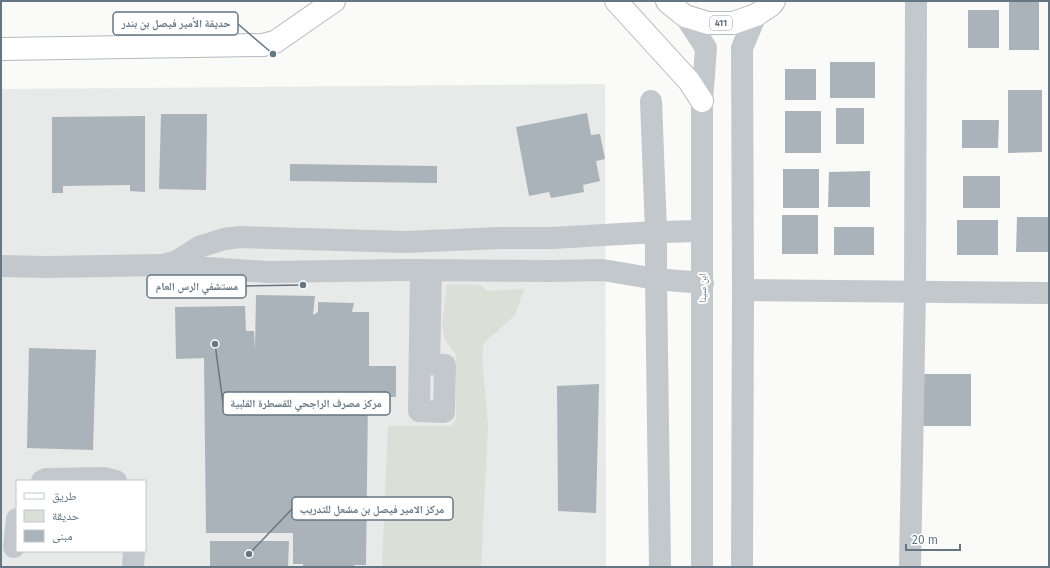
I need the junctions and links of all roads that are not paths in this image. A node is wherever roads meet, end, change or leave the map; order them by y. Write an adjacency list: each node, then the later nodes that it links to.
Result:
1 (334, 1): 8 (main road)
2 (616, 1): 10 (main road)
3 (667, 1): 7 (main road, 411)
4 (774, 1): 6 (main road, 411)
5 (916, 1): 20 (street)
6 (756, 15): 7 (main road, 411); 19 (street)
7 (685, 16): 10 (street, ابن سينا)
8 (1, 49)
9 (651, 101): 12 (street)
10 (702, 101): 11 (street, ابن سينا)
11 (702, 231): 12 (street); 18 (street, ابن سينا)
12 (656, 232): 13 (street); 17 (street)
13 (406, 242): 14 (street); 16 (street)
14 (163, 265): 15 (street); 16 (street)
15 (1, 266)
16 (420, 270): 16 (street); 17 (street)
17 (656, 279): 18 (street); 28 (street)
18 (702, 283): 29 (street, ابن سينا)
19 (743, 290): 20 (street); 30 (street)
20 (915, 292): 21 (street); 31 (street)
21 (1049, 293)
22 (44, 480): 23 (street)
23 (112, 480)
24 (16, 524): 25 (street)
25 (11, 547)
26 (134, 552): 27 (street)
27 (133, 567)
28 (660, 567)
29 (702, 567)
30 (742, 567)
31 (910, 567)

